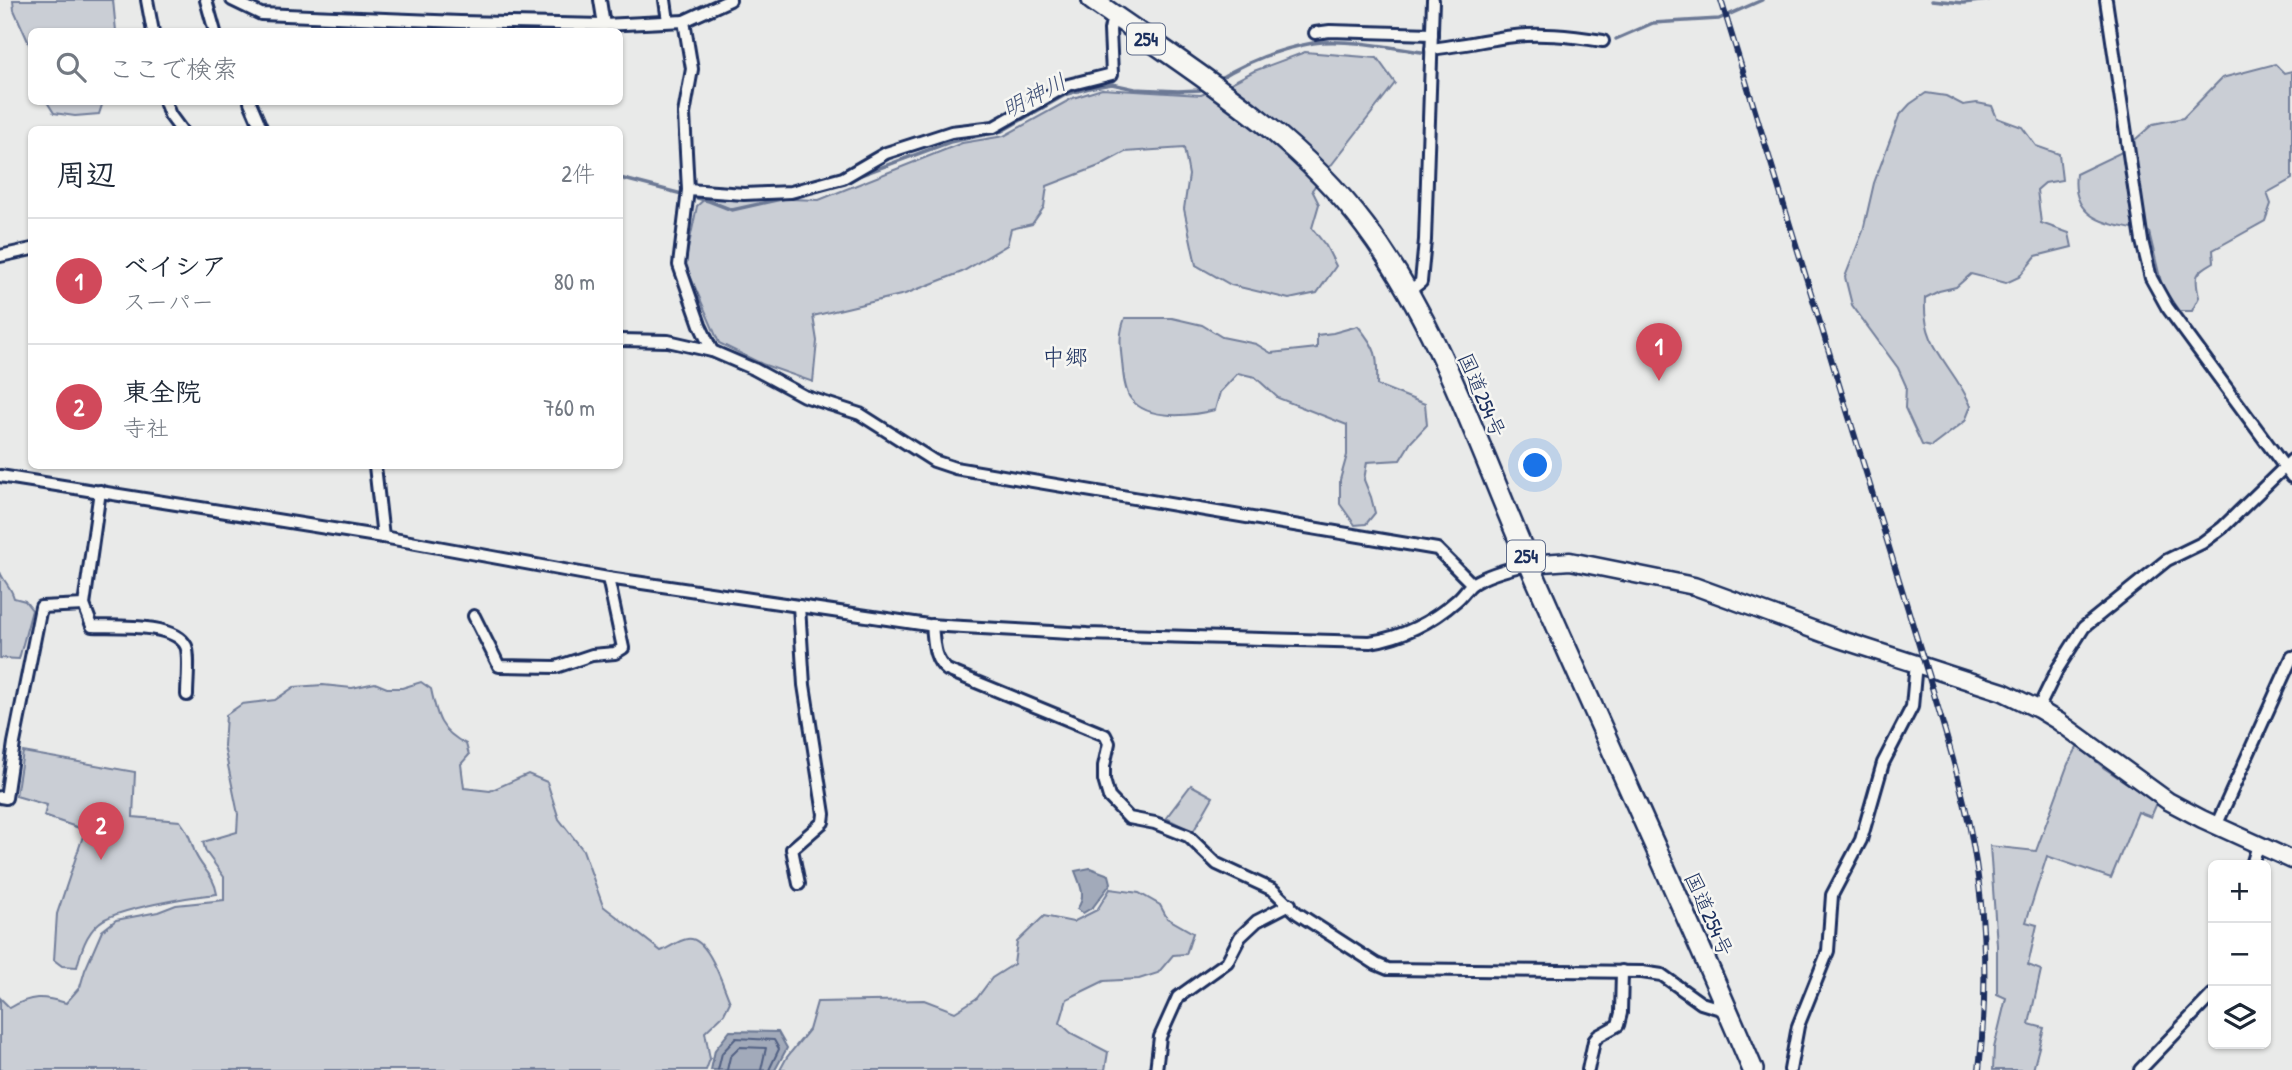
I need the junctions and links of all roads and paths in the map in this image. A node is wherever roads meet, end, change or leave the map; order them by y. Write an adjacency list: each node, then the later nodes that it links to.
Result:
1 (147, 0): 14 (street)
2 (206, 0): 15 (street)
3 (232, 0): 13 (street)
4 (600, 0): 13 (street)
5 (665, 0): 11 (street)
6 (730, 0): 12 (street)
7 (1092, 0): 10 (highway, 国道254号 / 254)
8 (1433, 0): 17 (street)
9 (2105, 0): 30 (street)
10 (1113, 16): 24 (street); 27 (highway, 国道254号 / 254)
11 (668, 21): 12 (street); 13 (street)
12 (684, 21): 24 (street)
13 (604, 24)
14 (152, 28)
15 (214, 28)
16 (1315, 33): 17 (street)
17 (1432, 34): 19 (street)
18 (1603, 41): 19 (street)
19 (1431, 49): 27 (street)
20 (166, 105): 22 (street)
21 (251, 105): 23 (street)
22 (178, 126)
23 (258, 126)
24 (687, 198): 29 (street)
25 (28, 250): 26 (street)
26 (0, 256)
27 (1408, 292): 35 (highway, 国道254号 / 254)
28 (623, 340): 29 (street)
29 (712, 351): 37 (street)
30 (2290, 468): 45 (street)
31 (375, 469): 34 (street)
32 (0, 476): 33 (street)
33 (100, 491): 34 (street); 38 (street)
34 (383, 537): 36 (street)
35 (1529, 564): 37 (street); 43 (street); 55 (highway, 国道254号 / 254)
36 (608, 578): 39 (street); 40 (street)
37 (1472, 584): 41 (street)
38 (84, 605): 44 (street); 46 (street)
39 (799, 606): 41 (street); 51 (street)
40 (474, 616)
41 (932, 625): 52 (street)
42 (2292, 657): 47 (street)
43 (1916, 663): 45 (street); 59 (street)
44 (187, 695)
45 (2038, 709): 47 (street)
46 (0, 797)
47 (2216, 826): 48 (street)
48 (2258, 845): 49 (street); 50 (street)
49 (2254, 860)
50 (2292, 860)
51 (799, 884)
52 (1290, 904): 53 (street); 56 (street)
53 (1622, 971): 55 (street); 57 (street)
54 (2208, 999): 60 (street)
55 (1727, 1012): 58 (highway, 国道254号 / 254)
56 (1156, 1070)
57 (1588, 1070)
58 (1753, 1070)
59 (1790, 1070)
60 (2140, 1070)

